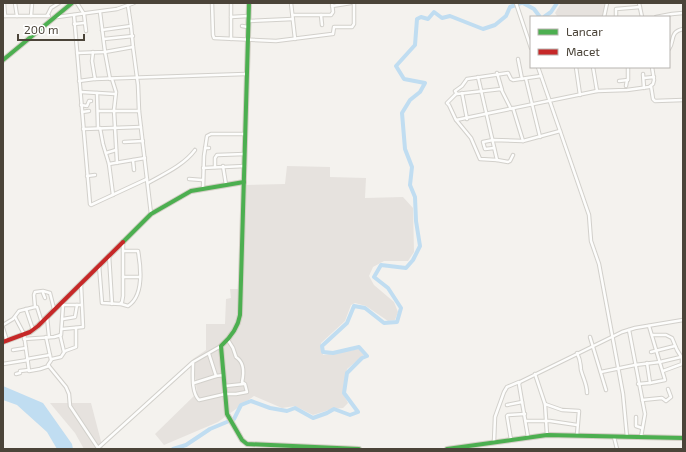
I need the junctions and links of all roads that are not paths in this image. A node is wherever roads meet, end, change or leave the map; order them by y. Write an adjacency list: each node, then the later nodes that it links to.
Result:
1 (4, 3): 25 (street)
2 (15, 3): 26 (street)
3 (32, 3): 27 (street)
4 (59, 3): 27 (street)
5 (67, 3): 57 (main road)
6 (72, 3): 59 (main road)
7 (77, 3): 22 (street)
8 (134, 3): 18 (street)
9 (212, 3): 48 (street)
10 (231, 3): 34 (street)
11 (249, 3): 28 (main road)
12 (291, 3): 35 (street)
13 (352, 3): 17 (street); 50 (street)
14 (516, 3): 51 (street)
15 (606, 3): 29 (street)
16 (639, 3): 19 (street)
17 (332, 4): 24 (street)
18 (128, 6): 20 (street); 40 (street)
19 (640, 7): 30 (street); 31 (street)
20 (100, 12): 22 (street); 44 (street)
21 (683, 13): 32 (street)
22 (84, 14): 23 (street); 37 (street)
23 (74, 15): 33 (street); 38 (street)
24 (321, 15): 35 (street); 39 (street)
25 (4, 16): 26 (street)
26 (17, 16): 27 (street)
27 (31, 16)
28 (248, 16): 34 (street); 36 (main road)
29 (604, 16)
30 (616, 16)
31 (642, 16)
32 (661, 16)
33 (58, 17)
34 (231, 17): 48 (street)
35 (293, 17): 36 (street); 50 (street)
36 (248, 21): 42 (main road)
37 (84, 23): 38 (street); 45 (street)
38 (74, 24): 56 (street)
39 (322, 25)
40 (132, 26): 44 (street); 46 (street)
41 (242, 26): 42 (street)
42 (248, 26): 49 (main road)
43 (683, 29): 53 (street)
44 (102, 30): 47 (street)
45 (86, 31)
46 (132, 36): 47 (street); 52 (street)
47 (104, 39): 55 (street)
48 (231, 39): 49 (street)
49 (248, 39): 50 (street); 66 (main road)
50 (295, 39)
51 (530, 45)
52 (132, 47): 55 (street); 74 (street)
53 (670, 48)
54 (93, 52): 55 (street); 56 (street); 72 (street)
55 (105, 52): 73 (street)
56 (77, 53): 77 (street)
57 (3, 57)
58 (518, 59): 75 (street)
59 (3, 60)
60 (538, 68): 68 (street)
61 (576, 68): 90 (street)
62 (592, 68): 83 (street)
63 (628, 68): 76 (street)
64 (652, 68): 70 (street)
65 (498, 73): 69 (street); 75 (street); 82 (street)
66 (246, 74): 74 (street); 110 (main road)
67 (643, 74): 71 (street)
68 (541, 76): 75 (street); 93 (street)
69 (478, 77): 86 (street); 89 (street)
70 (654, 77): 71 (street); 80 (street)
71 (644, 78): 81 (street)
72 (95, 79): 73 (street); 77 (street)
73 (111, 79): 74 (street); 88 (street)
74 (137, 79): 100 (street)
75 (524, 79): 94 (street)
76 (627, 80): 78 (street); 79 (street)
77 (79, 81): 84 (street)
78 (619, 81)
79 (626, 86)
80 (651, 86): 81 (street); 91 (street)
81 (644, 88): 83 (street)
82 (502, 90): 86 (street); 96 (street)
83 (597, 91): 90 (street)
84 (80, 92): 85 (street); 95 (street)
85 (97, 92): 88 (street); 97 (street)
86 (482, 92): 87 (street); 102 (street)
87 (462, 93): 89 (street); 103 (street)
88 (115, 94): 98 (street)
89 (456, 94): 104 (street)
90 (580, 95): 93 (street)
91 (683, 100)
92 (91, 101): 95 (street)
93 (550, 101): 94 (street); 109 (street)
94 (532, 104): 96 (street); 111 (street)
95 (81, 106): 101 (street)
96 (512, 109): 102 (street); 114 (street)
97 (98, 110): 98 (street); 106 (street)
98 (114, 110): 100 (street); 107 (street)
99 (89, 111): 101 (street)
100 (139, 111): 105 (street)
101 (82, 112): 108 (street)
102 (487, 114): 103 (street); 112 (street)
103 (467, 118): 104 (street)
104 (456, 120): 126 (street)
105 (141, 127): 107 (street); 113 (street)
106 (99, 128): 107 (street); 108 (street); 121 (street)
107 (114, 128): 119 (street)
108 (83, 129): 135 (street)
109 (560, 131): 111 (street); 175 (street)
110 (245, 134): 116 (street); 122 (main road)
111 (540, 137): 114 (street)
112 (493, 140): 114 (street); 118 (street); 118 (street)
113 (143, 141): 115 (street); 124 (street)
114 (523, 141)
115 (124, 142)
116 (205, 148): 117 (street); 132 (street)
117 (209, 148)
118 (494, 148): 126 (street)
119 (116, 150): 121 (street); 127 (street)
120 (195, 150): 138 (street)
121 (106, 153): 128 (street)
122 (245, 154): 130 (main road); 131 (street)
123 (513, 155): 126 (street)
124 (145, 158): 125 (street); 138 (street)
125 (133, 160): 127 (street); 133 (street)
126 (497, 160)
127 (118, 163): 128 (street)
128 (109, 164): 142 (street)
129 (223, 166): 130 (street); 131 (street); 140 (street)
130 (244, 166): 139 (main road)
131 (215, 167): 132 (street)
132 (203, 168): 137 (street)
133 (134, 170)
134 (95, 175): 135 (street)
135 (88, 176): 142 (street)
136 (189, 179): 137 (street)
137 (202, 180): 141 (street)
138 (147, 181): 142 (street); 143 (street)
139 (244, 182): 140 (main road); 178 (main road)
140 (226, 185): 141 (main road)
141 (203, 189): 143 (main road)
142 (114, 195)
143 (151, 214): 144 (main road)
144 (123, 241): 145 (street); 146 (main road)
145 (123, 251): 148 (street); 149 (street)
146 (109, 255): 147 (main road); 153 (street)
147 (99, 265): 150 (main road); 153 (street)
148 (123, 277): 149 (street); 154 (street)
149 (140, 277): 154 (street)
150 (81, 284): 155 (main road); 157 (street)
151 (43, 292): 152 (street); 158 (street); 160 (street)
152 (45, 298)
153 (112, 304): 154 (street)
154 (120, 304)
155 (61, 305): 156 (street); 160 (main road); 163 (street)
156 (77, 305): 157 (street); 163 (street)
157 (81, 305): 168 (street)
158 (35, 307): 159 (street); 165 (street)
159 (26, 309): 161 (street); 170 (street)
160 (54, 310): 162 (main road)
161 (15, 317): 166 (street); 174 (street)
162 (47, 317): 165 (main road); 176 (street)
163 (63, 319): 169 (street)
164 (683, 320): 167 (street)
165 (42, 323): 170 (main road)
166 (3, 326): 179 (street)
167 (649, 326): 171 (street); 173 (street)
168 (76, 328): 169 (street); 186 (street)
169 (62, 329): 172 (street)
170 (33, 330): 174 (main road)
171 (629, 330): 175 (street); 198 (street)
172 (60, 335): 176 (street); 186 (street)
173 (652, 335): 182 (street); 185 (street)
174 (24, 336): 176 (street); 179 (main road); 183 (street)
175 (612, 336): 181 (street); 200 (street)
176 (48, 337): 190 (street)
177 (590, 337): 181 (street)
178 (228, 340): 180 (main road); 211 (street)
179 (5, 342)
180 (221, 346): 189 (street); 206 (main road)
181 (593, 346): 188 (street); 203 (street)
182 (675, 346): 185 (street); 191 (street)
183 (26, 348): 184 (street); 192 (street)
184 (13, 350)
185 (657, 351): 187 (street); 195 (street)
186 (64, 352): 193 (street)
187 (651, 352)
188 (577, 353): 205 (street); 216 (street)
189 (209, 354): 194 (street); 207 (street)
190 (50, 355): 192 (street); 193 (street)
191 (681, 357): 195 (street); 202 (street)
192 (28, 360): 196 (street); 201 (street)
193 (51, 360): 199 (street)
194 (193, 362): 199 (street); 209 (street)
195 (660, 362): 197 (street); 202 (street)
196 (3, 364)
197 (647, 364): 198 (street); 210 (street)
198 (634, 365): 200 (street); 212 (street)
199 (49, 366): 201 (street)
200 (618, 368): 203 (street); 232 (street)
201 (29, 370): 204 (street)
202 (663, 371): 210 (street)
203 (601, 372): 215 (street)
204 (16, 374)
205 (535, 374): 208 (street); 220 (street)
206 (224, 375): 207 (street); 213 (main road)
207 (216, 376): 209 (street)
208 (519, 382): 219 (street); 236 (street)
209 (194, 383): 217 (street)
210 (650, 383): 212 (street)
211 (245, 384): 213 (street); 217 (street)
212 (638, 384): 218 (street)
213 (225, 386): 217 (main road)
214 (668, 389): 218 (street)
215 (606, 390)
216 (587, 393)
217 (225, 394): 237 (main road)
218 (642, 400): 227 (street)
219 (522, 402): 221 (street); 222 (street)
220 (545, 404): 225 (street); 226 (street)
221 (507, 405)
222 (525, 414): 224 (street); 235 (street)
223 (636, 417): 227 (street)
224 (526, 421): 225 (street); 231 (street)
225 (546, 421): 226 (street); 228 (street)
226 (578, 425): 229 (street)
227 (642, 428): 233 (street)
228 (547, 435): 229 (main road); 231 (main road)
229 (577, 435): 230 (main road)
230 (614, 436): 232 (main road); 243 (street)
231 (528, 437): 235 (main road)
232 (627, 437): 233 (main road)
233 (641, 437): 234 (main road)
234 (683, 438)
235 (510, 440): 236 (main road)
236 (494, 442): 242 (main road)
237 (294, 448): 238 (main road)
238 (315, 448): 239 (main road)
239 (340, 448): 240 (main road)
240 (351, 448): 241 (main road)
241 (359, 449)
242 (447, 449)
243 (617, 449)

